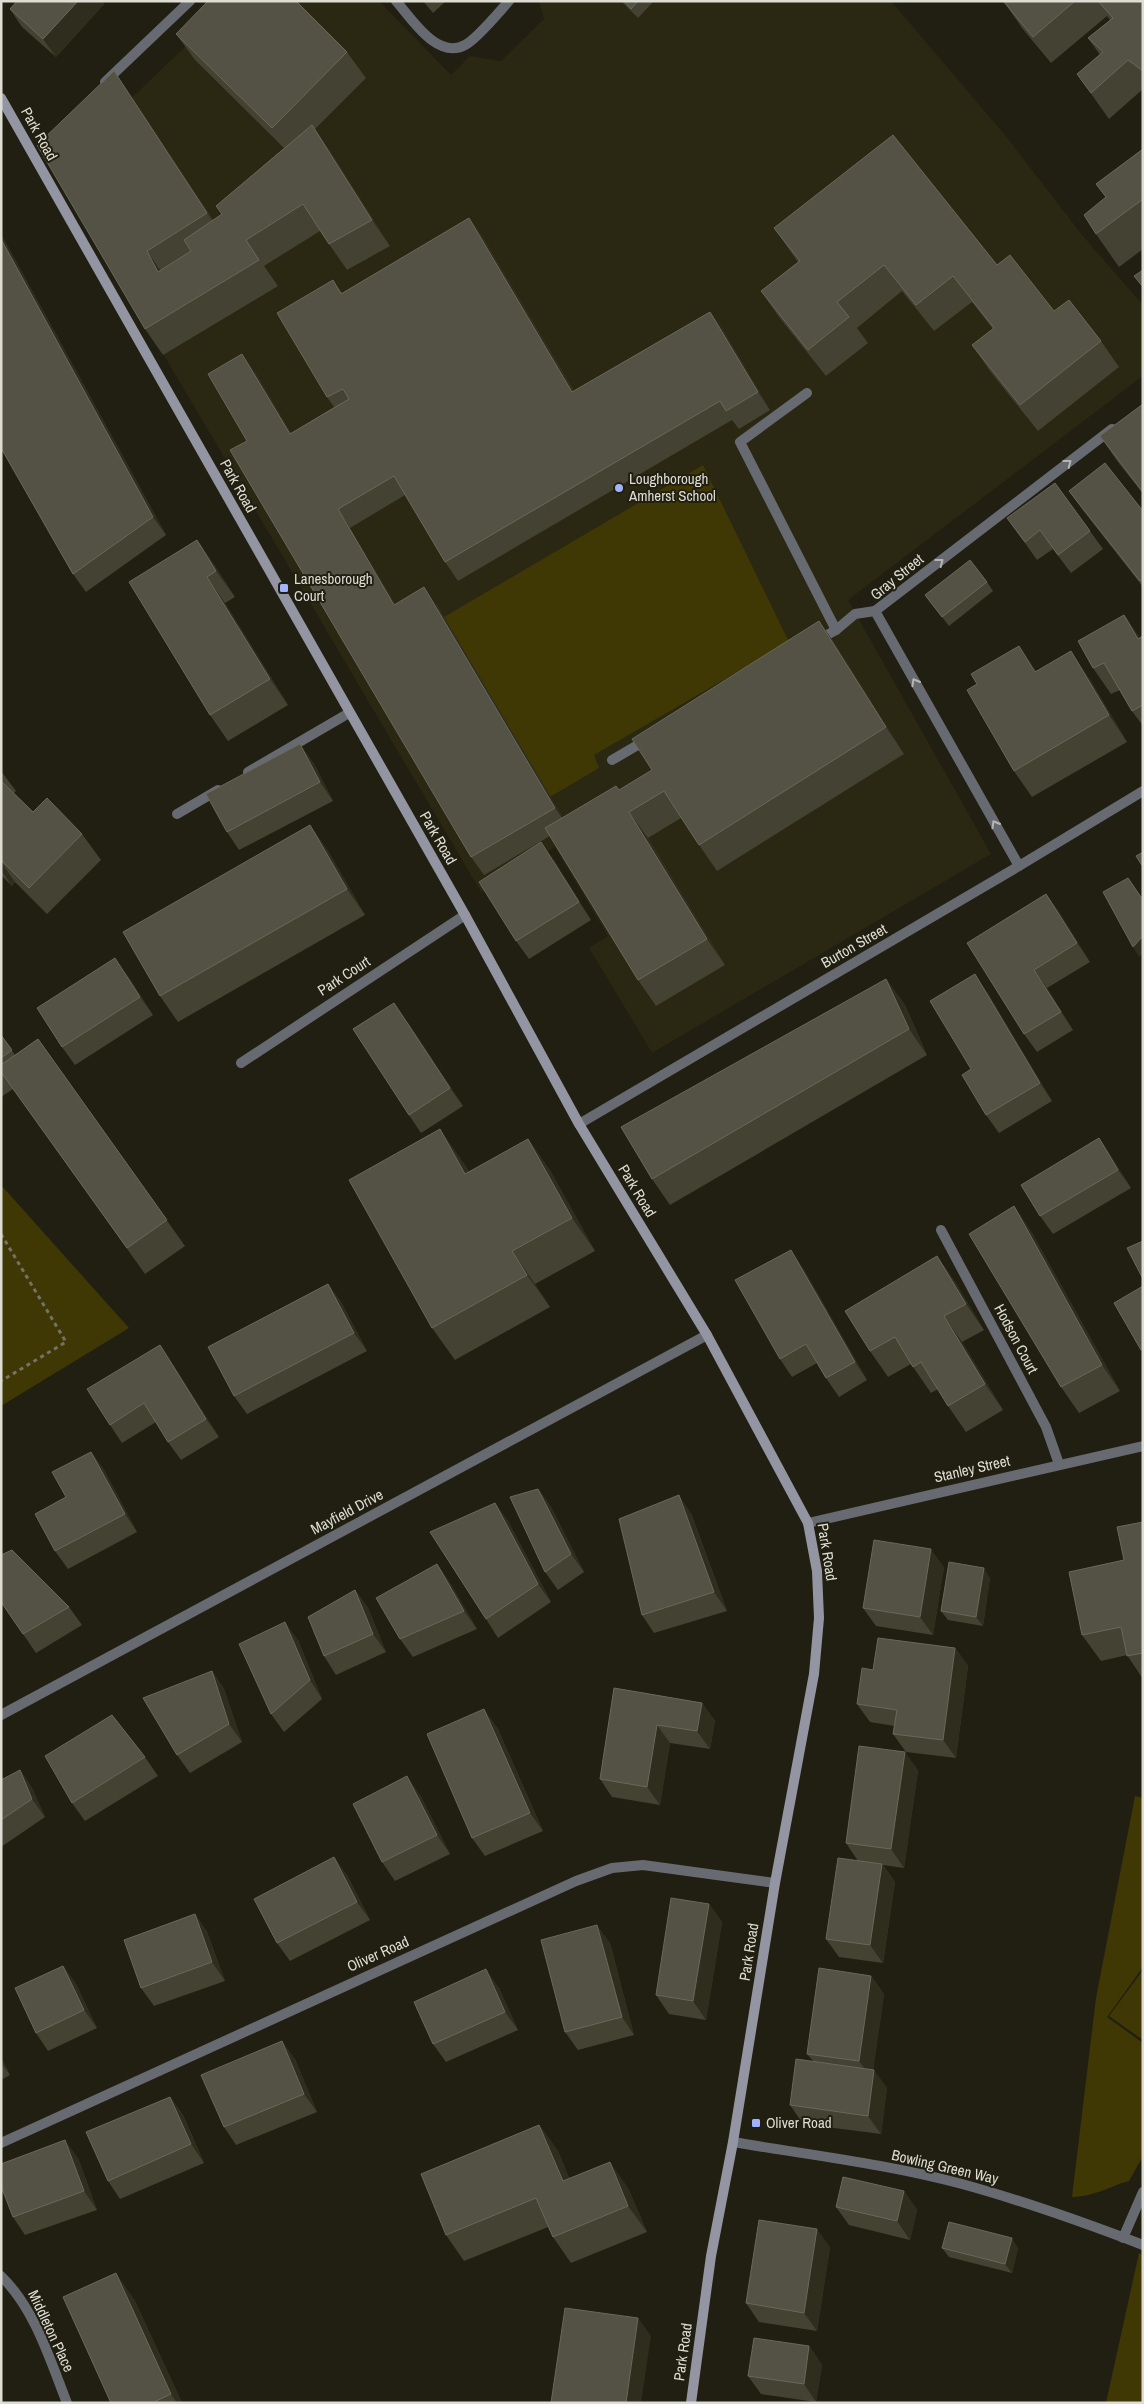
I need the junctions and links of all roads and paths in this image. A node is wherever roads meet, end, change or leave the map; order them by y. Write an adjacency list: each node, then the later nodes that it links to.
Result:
1 (190, 1): 4 (street)
2 (396, 1): 3 (street)
3 (509, 1)
4 (96, 90)
5 (1, 98): 11 (street, Park Road)
6 (807, 393): 9 (street)
7 (1119, 423): 8 (street, Gray Street, one-way to 7)
8 (875, 611): 9 (street); 16 (street, Gray Street, one-way to 8)
9 (836, 630): 10 (street)
10 (810, 645)
11 (349, 713): 15 (street); 17 (street, Park Road)
12 (655, 735): 13 (street)
13 (612, 760)
14 (1143, 791): 16 (street, Burton Street)
15 (177, 814)
16 (1020, 866): 19 (street, Burton Street)
17 (465, 915): 18 (street, Park Court); 19 (street, Park Road)
18 (240, 1063)
19 (579, 1124): 22 (street, Park Road)
20 (941, 1230): 25 (street, Hodson Court)
21 (1, 1234): 23 (path)
22 (707, 1335): 26 (street, Park Road); 27 (street, Mayfield Drive)
23 (1, 1381)
24 (1143, 1446): 25 (street, Stanley Street)
25 (1059, 1464): 26 (street, Stanley Street)
26 (808, 1523): 28 (street, Park Road)
27 (1, 1715)
28 (775, 1883): 29 (street, Oliver Road); 30 (street, Park Road)
29 (5, 2141)
30 (733, 2142): 32 (street, Bowling Green Way); 36 (street, Park Road)
31 (1143, 2192): 32 (street)
32 (1123, 2238): 33 (street, Bowling Green Way)
33 (1143, 2245)
34 (1, 2276): 35 (street, Middleton Place)
35 (67, 2403)
36 (691, 2403)

